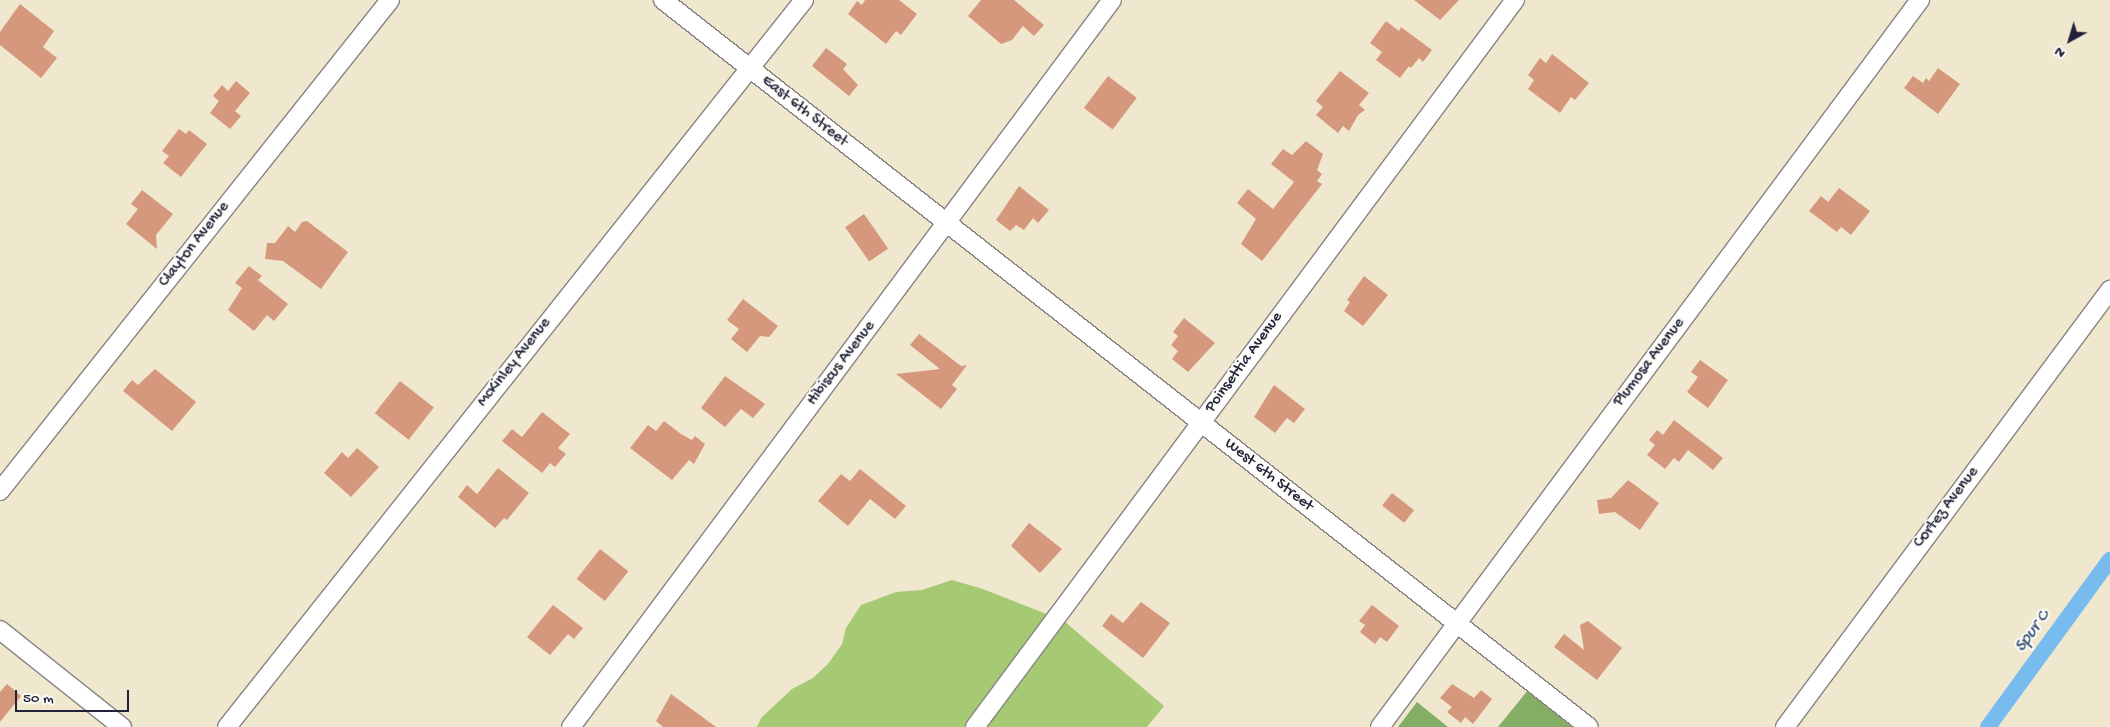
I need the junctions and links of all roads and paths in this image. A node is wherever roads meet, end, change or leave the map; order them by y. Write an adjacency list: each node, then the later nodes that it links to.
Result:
1 (390, 0): 11 (street, Clayton Avenue)
2 (662, 0): 7 (street, East 6th Street)
3 (804, 0): 7 (street, McKinley Avenue)
4 (1112, 0): 8 (street, Hibiscus Avenue)
5 (1515, 0): 10 (street, Poinsettia Avenue)
6 (1920, 0): 12 (street, Plumosa Avenue)
7 (750, 69): 8 (street, East 6th Street); 15 (street, McKinley Avenue)
8 (946, 224): 10 (street, West 6th Street); 16 (street, Hibiscus Avenue)
9 (2110, 290): 20 (street, Cortez Avenue)
10 (1201, 424): 12 (street, West 6th Street); 17 (street, Poinsettia Avenue)
11 (0, 491)
12 (1456, 623): 18 (street, Plumosa Avenue); 19 (street, West 6th Street)
13 (0, 630): 14 (street)
14 (122, 727)
15 (227, 727)
16 (571, 727)
17 (975, 727)
18 (1380, 727)
19 (1589, 727)
20 (1785, 727)

